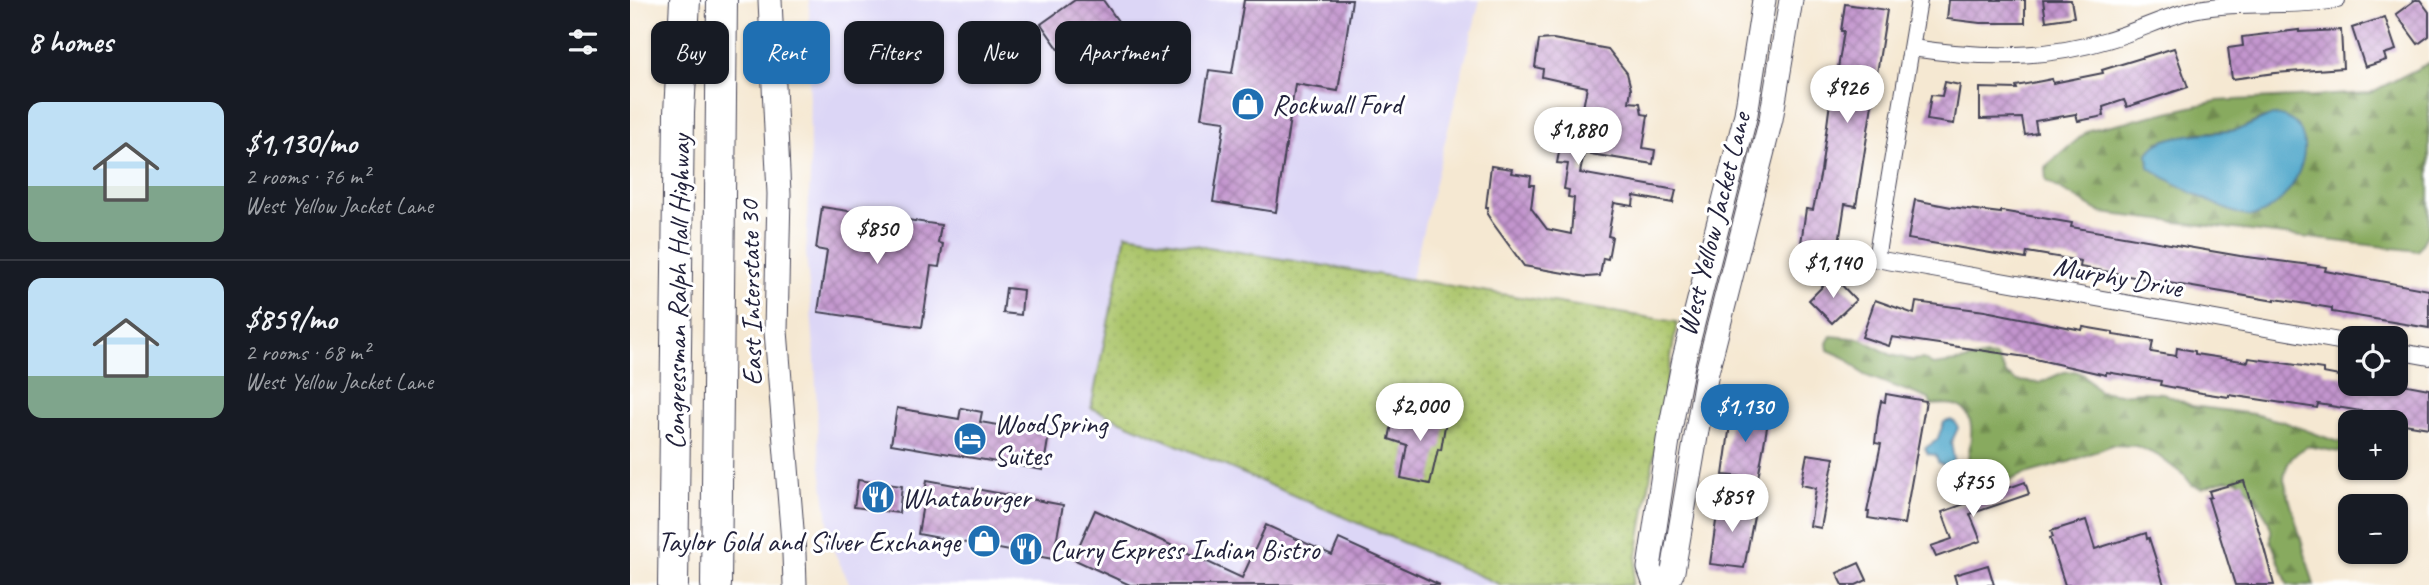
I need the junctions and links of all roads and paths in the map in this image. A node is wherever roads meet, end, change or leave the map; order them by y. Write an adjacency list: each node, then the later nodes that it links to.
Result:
1 (685, 0): 12 (highway, Congressman Ralph Hall Highway)
2 (722, 0): 13 (highway, Congressman Ralph Hall Highway)
3 (770, 0): 14 (street, East Interstate 30)
4 (1764, 0): 15 (street, West Yellow Jacket Lane)
5 (1791, 0): 16 (street, West Yellow Jacket Lane)
6 (1919, 0): 8 (street)
7 (2337, 0): 8 (street)
8 (1912, 48): 9 (street, Murphy Drive)
9 (2338, 341)
10 (2408, 353): 11 (street)
11 (2429, 357)
12 (673, 585)
13 (716, 585)
14 (795, 585)
15 (1655, 585)
16 (1666, 585)

